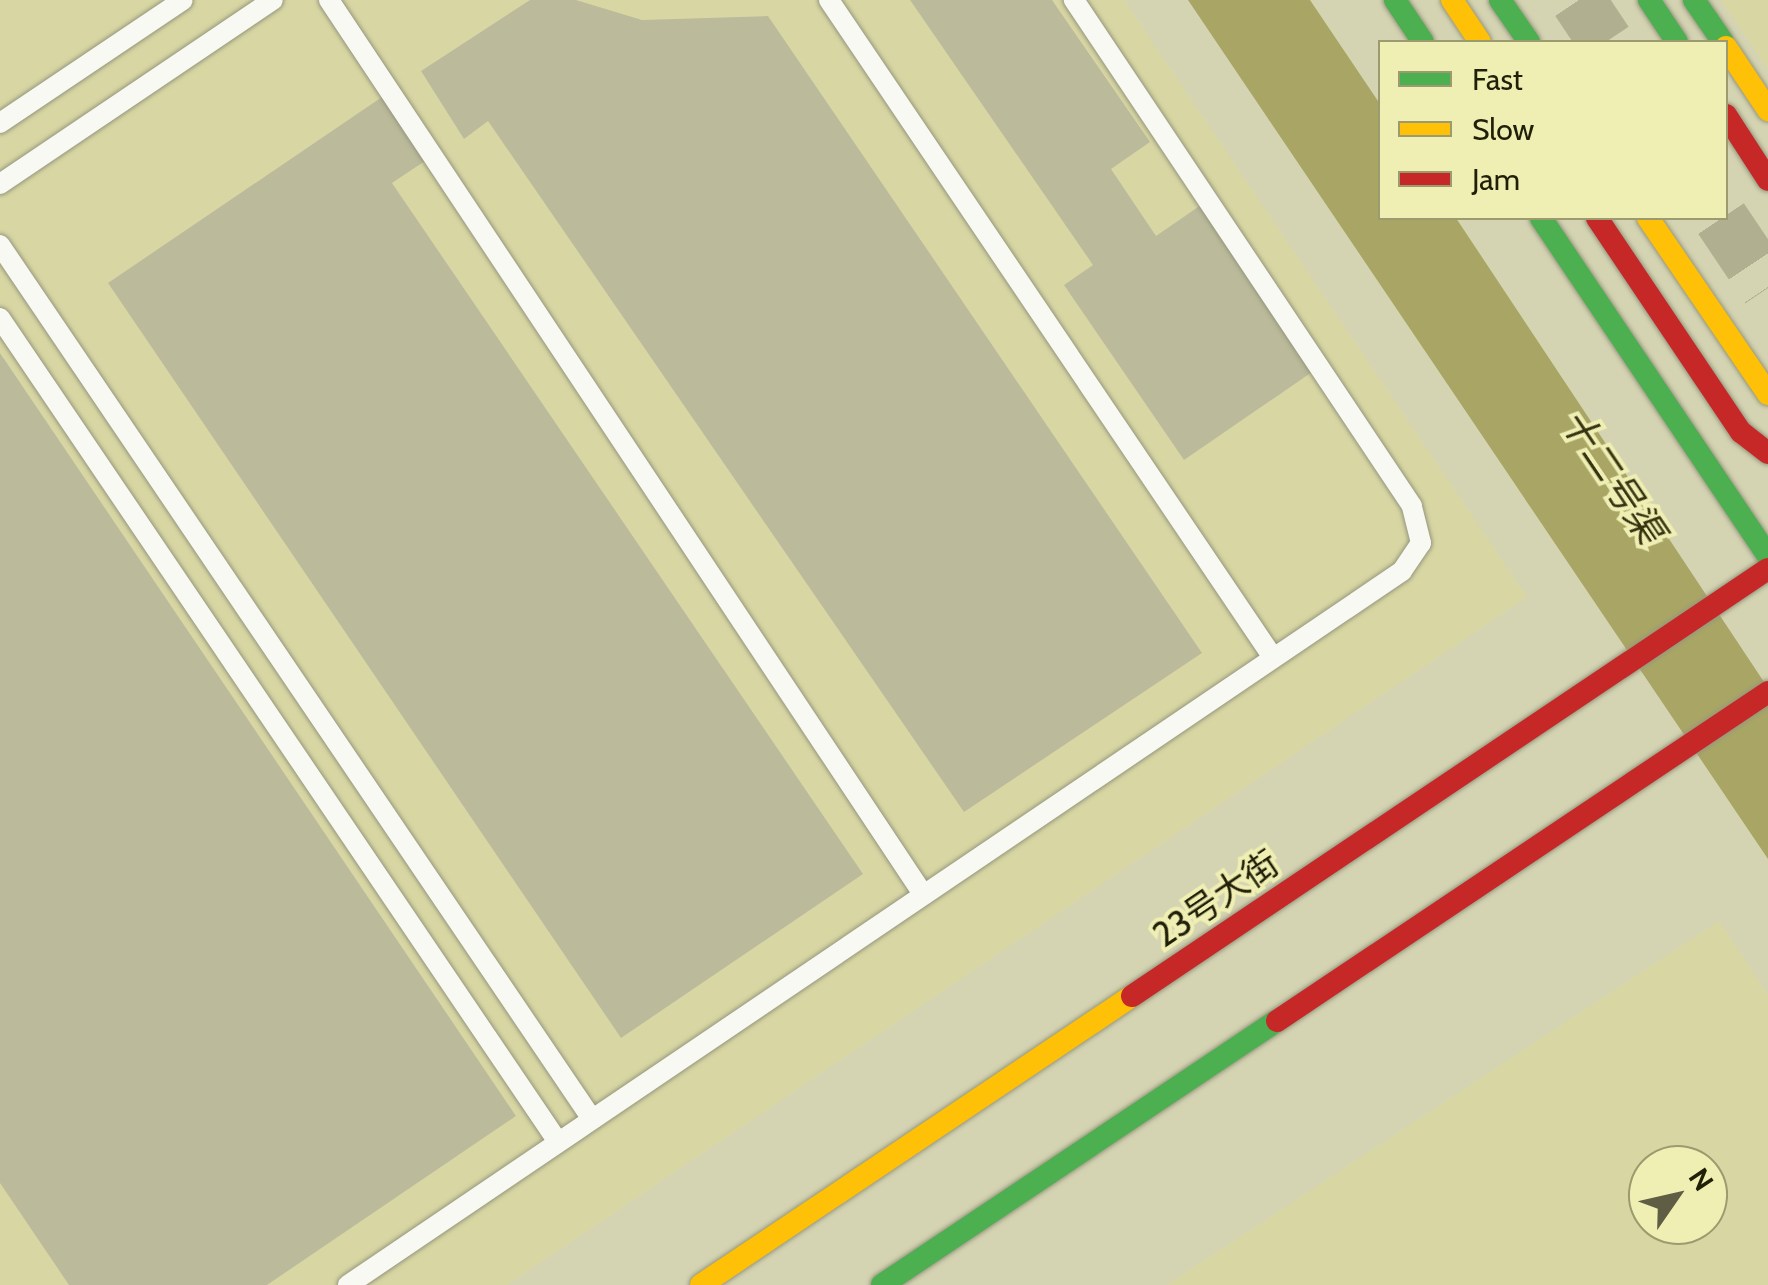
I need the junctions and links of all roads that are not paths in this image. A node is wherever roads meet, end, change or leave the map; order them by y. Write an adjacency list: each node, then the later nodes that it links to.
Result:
1 (183, 0): 21 (lane)
2 (273, 0): 24 (lane)
3 (329, 0): 37 (lane)
4 (829, 0): 35 (lane)
5 (1074, 0): 35 (lane)
6 (1395, 0): 12 (main road)
7 (1452, 0): 13 (main road)
8 (1500, 0): 14 (main road)
9 (1619, 0): 15 (main road)
10 (1649, 0): 16 (main road)
11 (1694, 0): 17 (main road)
12 (1422, 40)
13 (1479, 40)
14 (1527, 40)
15 (1648, 40)
16 (1676, 40)
17 (1721, 40)
18 (1728, 51): 19 (main road)
19 (1768, 110)
20 (1728, 119): 23 (main road)
21 (0, 123)
22 (1728, 156): 25 (main road)
23 (1768, 180)
24 (0, 184)
25 (1768, 214)
26 (1542, 220): 33 (main road)
27 (1598, 220): 32 (main road)
28 (1649, 220): 31 (main road)
29 (0, 244): 38 (lane)
30 (0, 318): 39 (lane)
31 (1768, 394)
32 (1768, 453)
33 (1768, 556)
34 (1768, 569): 41 (main road, 23号大街)
35 (1272, 656): 37 (lane)
36 (1768, 692): 42 (main road)
37 (923, 894): 38 (lane)
38 (592, 1119): 39 (lane)
39 (558, 1142): 40 (lane)
40 (348, 1285)
41 (701, 1285)
42 (882, 1285)

